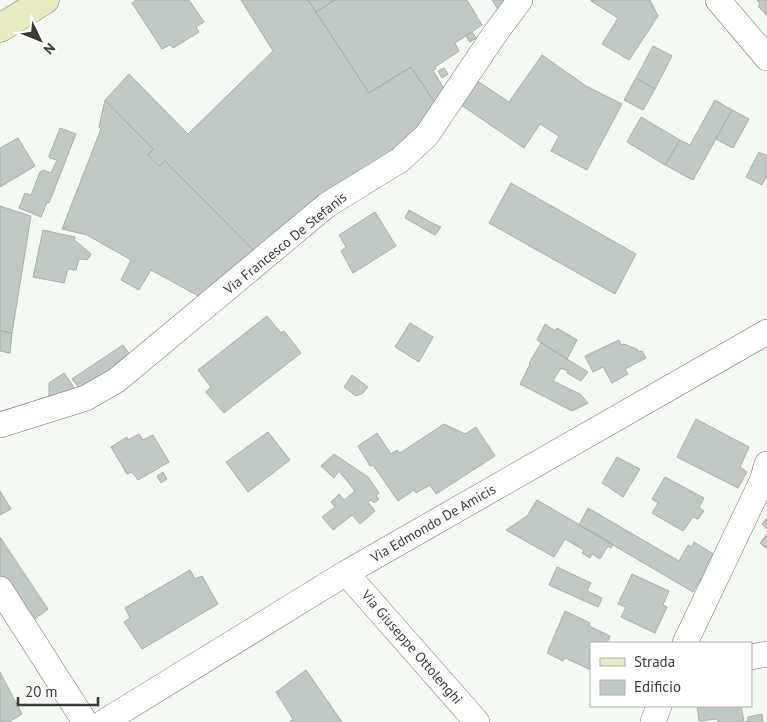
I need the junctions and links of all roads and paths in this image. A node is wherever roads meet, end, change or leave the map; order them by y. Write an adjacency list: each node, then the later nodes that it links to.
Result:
1 (45, 0): 4 (main road)
2 (520, 0): 7 (street, Via Francesco De Stefanis)
3 (718, 0): 5 (street)
4 (0, 28)
5 (767, 58)
6 (767, 332): 9 (street, Via Edmondo De Amicis)
7 (0, 425)
8 (767, 464): 11 (street)
9 (346, 572): 16 (street, Via Edmondo De Amicis); 17 (street, Via Giuseppe Ottolenghi)
10 (0, 589): 15 (street)
11 (685, 642)
12 (767, 654): 13 (street)
13 (752, 657)
14 (659, 707): 18 (street)
15 (85, 722)
16 (104, 722)
17 (477, 722)
18 (653, 722)

